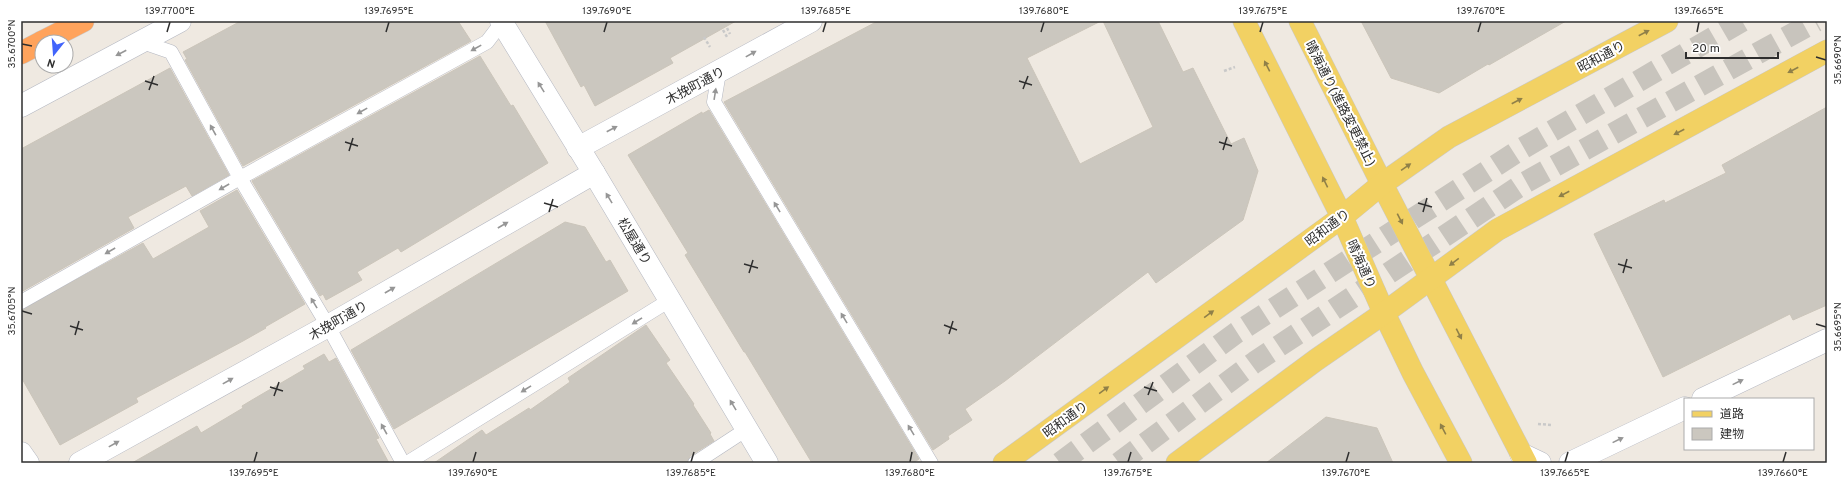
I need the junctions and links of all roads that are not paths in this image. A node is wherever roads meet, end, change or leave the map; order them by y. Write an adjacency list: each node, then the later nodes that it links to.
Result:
1 (83, 21): 8 (highway)
2 (180, 21): 9 (street)
3 (501, 21): 15 (street, 松屋通り, one-way to 3); 17 (lane, one-way to 17)
4 (810, 21): 13 (street, 木挽町通り, one-way to 4)
5 (1244, 21): 19 (main road, 晴海通り, one-way to 5)
6 (1300, 21): 18 (main road, 晴海通り(進路変更禁止))
7 (1667, 21): 18 (main road, 昭和通り, one-way to 7)
8 (58, 34)
9 (142, 42): 14 (street, one-way to 14); 17 (lane, one-way to 9)
10 (34, 46): 12 (highway)
11 (1827, 51): 20 (main road, one-way to 20)
12 (21, 53)
13 (719, 72): 15 (street, 木挽町通り, one-way to 13); 38 (lane, one-way to 13)
14 (21, 106)
15 (578, 148): 16 (street, 松屋通り)
16 (594, 173): 21 (street, 松屋通り, one-way to 16); 24 (street, 木挽町通り, one-way to 16)
17 (240, 178): 22 (lane, one-way to 22); 24 (lane, one-way to 17)
18 (1382, 184): 19 (main road, 昭和通り); 20 (main road, one-way to 20)
19 (1342, 217): 23 (main road, 晴海通り); 39 (main road, 昭和通り, one-way to 19)
20 (1431, 279): 23 (main road); 30 (main road, one-way to 30)
21 (670, 300): 28 (street, 松屋通り, one-way to 21); 35 (lane, one-way to 35)
22 (21, 302)
23 (1384, 313): 40 (main road); 41 (main road, 晴海通り, one-way to 23)
24 (328, 326): 33 (street, 木挽町通り, one-way to 24); 34 (lane, one-way to 24)
25 (1827, 340): 26 (street, one-way to 25)
26 (1705, 398)
27 (1684, 409): 31 (street, one-way to 27)
28 (747, 429): 36 (lane); 37 (street, 松屋通り)
29 (21, 453): 32 (street)
30 (1523, 458): 42 (street)
31 (1585, 461)
32 (28, 463)
33 (80, 463)
34 (403, 463)
35 (407, 463)
36 (695, 463)
37 (768, 463)
38 (931, 463)
39 (1004, 463)
40 (1177, 463)
41 (1461, 463)
42 (1540, 463)

